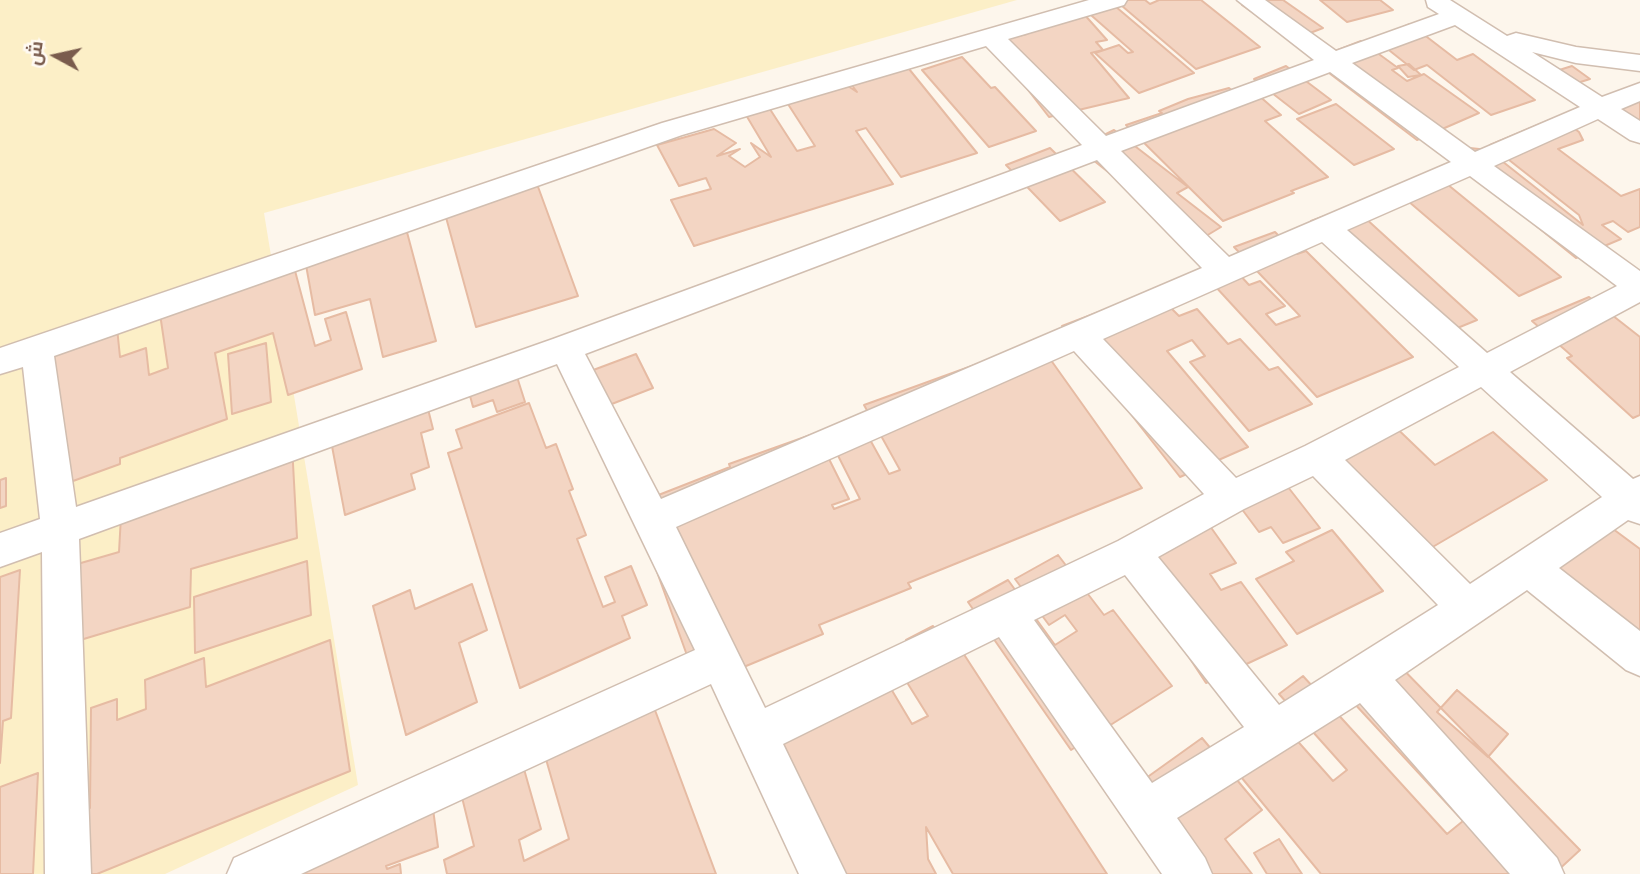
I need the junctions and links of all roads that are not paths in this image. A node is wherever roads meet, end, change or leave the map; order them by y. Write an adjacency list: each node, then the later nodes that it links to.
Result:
1 (1115, 0): 4 (street)
2 (1249, 0): 5 (street)
3 (1458, 15): 5 (street); 6 (street); 8 (street)
4 (989, 36): 10 (street); 17 (street)
5 (1332, 62): 10 (street); 11 (street)
6 (1640, 63)
7 (1640, 91): 8 (street)
8 (1602, 107): 9 (street); 11 (street)
9 (1640, 134)
10 (1101, 148): 13 (street); 16 (street)
11 (1473, 162): 12 (street); 14 (street)
12 (1324, 227): 13 (street); 19 (street)
13 (1224, 271): 15 (street)
14 (1640, 288): 19 (street)
15 (1079, 335): 21 (street); 23 (street)
16 (565, 348): 23 (street); 24 (street)
17 (37, 349): 18 (street); 24 (street)
18 (0, 360)
19 (1483, 369): 20 (street); 22 (street)
20 (1318, 457): 21 (street); 28 (street)
21 (1231, 498): 26 (street)
22 (1636, 500): 27 (street)
23 (653, 520): 31 (street)
24 (60, 529): 25 (street); 36 (street)
25 (0, 550)
26 (1131, 553): 29 (street); 33 (street)
27 (1528, 567): 28 (street); 30 (street)
28 (1467, 608): 32 (street)
29 (1006, 613): 34 (street); 35 (street)
30 (1640, 656)
31 (719, 659): 34 (street); 37 (street)
32 (1364, 677): 33 (street); 40 (street)
33 (1275, 732): 35 (street)
34 (756, 735): 38 (street)
35 (1146, 812): 39 (street)
36 (68, 874)
37 (250, 874)
38 (823, 874)
39 (1189, 874)
40 (1541, 874)

